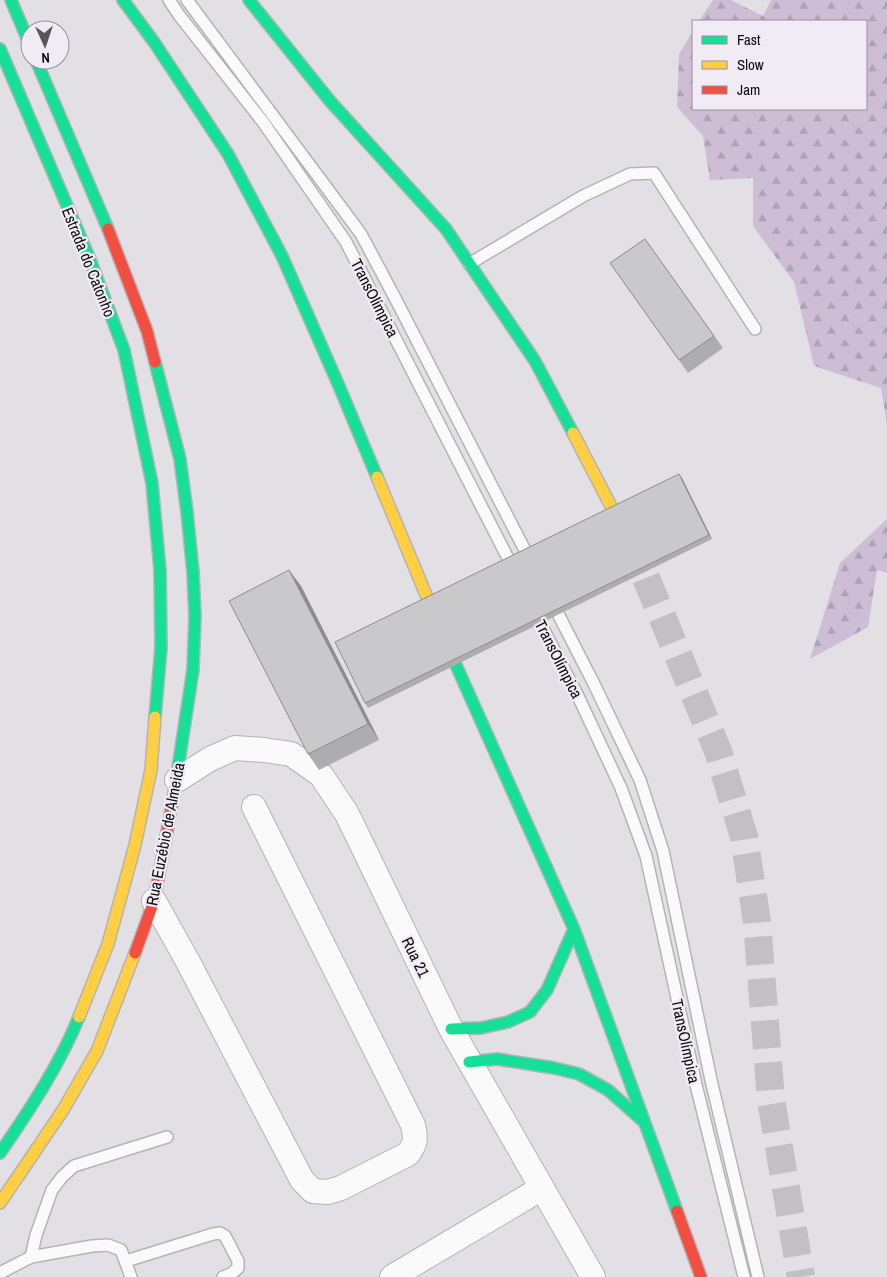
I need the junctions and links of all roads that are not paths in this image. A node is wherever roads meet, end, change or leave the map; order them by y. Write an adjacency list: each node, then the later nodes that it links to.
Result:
1 (11, 0): 6 (main road)
2 (123, 0): 18 (main road)
3 (169, 0): 15 (lane, TransOlímpica)
4 (187, 0): 14 (lane, TransOlímpica)
5 (249, 0): 9 (main road)
6 (20, 21)
7 (0, 48): 12 (main road, Estrada do Catonho)
8 (40, 70): 11 (main road, Estrada do Catonho)
9 (469, 264): 10 (lane); 13 (main road)
10 (755, 329)
11 (180, 459): 20 (main road, Rua Euzébio de Almeida)
12 (152, 483): 28 (main road, Rua Euzébio de Almeida)
13 (614, 512)
14 (538, 574)
15 (520, 583)
16 (546, 591): 40 (lane, TransOlímpica)
17 (529, 600): 39 (lane, TransOlímpica)
18 (429, 602)
19 (456, 664): 23 (main road)
20 (177, 780): 22 (main road, Rua Euzébio de Almeida); 24 (street, Rua 21)
21 (254, 807): 22 (street)
22 (154, 901): 30 (main road, Rua Euzébio de Almeida)
23 (574, 929): 24 (main road); 26 (main road)
24 (451, 1029): 25 (street, Rua 21)
25 (469, 1062): 26 (main road); 29 (street, Rua 21)
26 (644, 1121): 38 (main road)
27 (166, 1137): 31 (lane)
28 (0, 1153)
29 (542, 1188): 36 (street); 37 (street, Rua 21)
30 (0, 1203)
31 (31, 1257): 32 (lane); 33 (lane)
32 (126, 1262): 34 (lane); 35 (lane)
33 (0, 1273)
34 (132, 1277)
35 (222, 1277)
36 (392, 1277)
37 (593, 1277)
38 (700, 1277)
39 (744, 1277)
40 (758, 1277)

